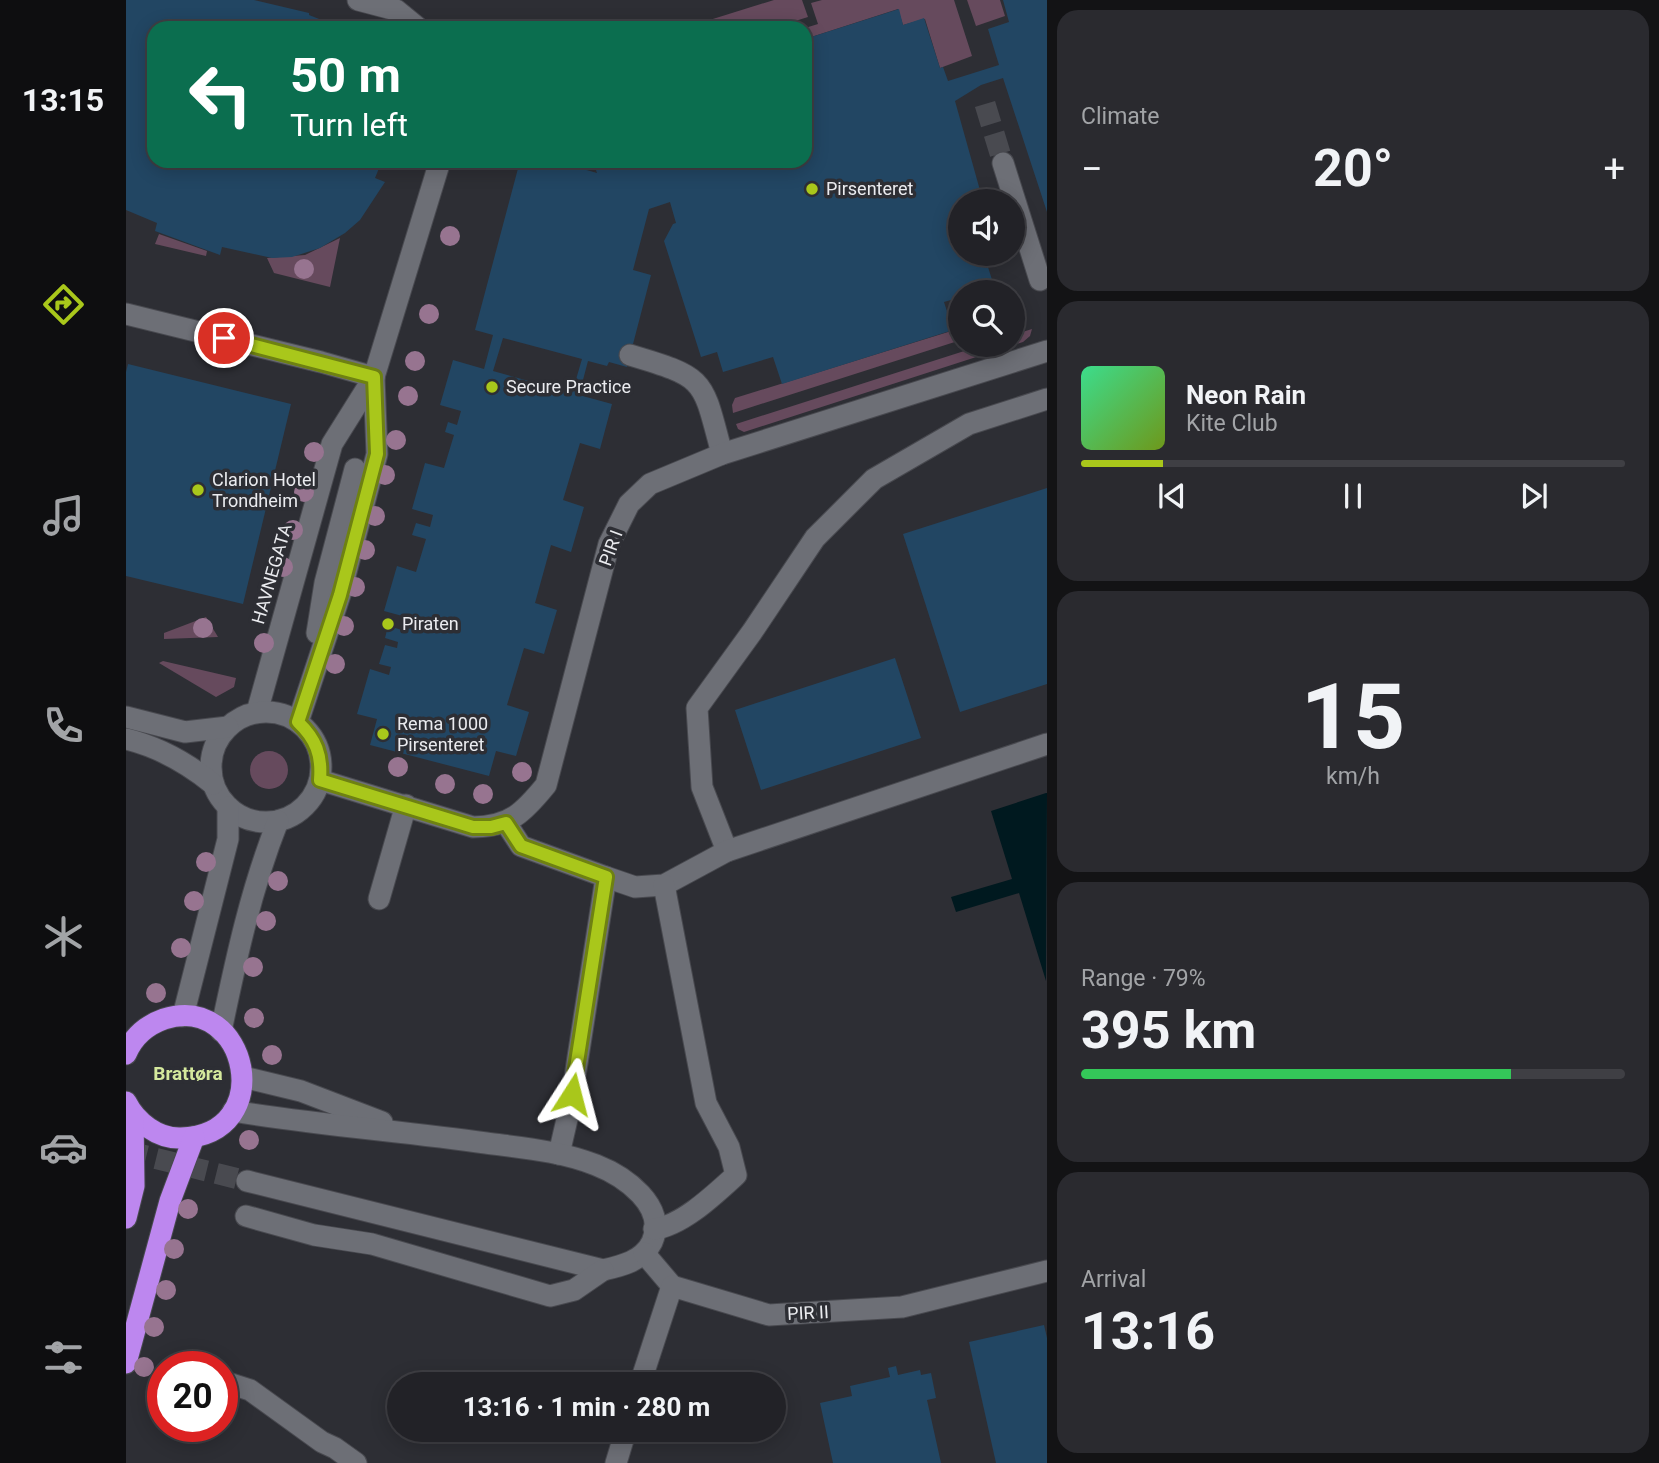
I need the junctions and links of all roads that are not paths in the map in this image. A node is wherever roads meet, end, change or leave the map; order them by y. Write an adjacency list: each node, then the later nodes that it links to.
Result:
1 (358, 0): 2 (street)
2 (409, 21)
3 (1003, 163): 5 (street)
4 (438, 168): 9 (street, HAVNEGATA)
5 (1044, 285)
6 (126, 314): 9 (street)
7 (1046, 351): 11 (street, PIR I)
8 (630, 355): 11 (street)
9 (374, 377): 12 (street, HAVNEGATA); 13 (street, HAVNEGATA)
10 (1046, 399): 26 (street)
11 (722, 454): 25 (street, PIR I)
12 (279, 634): 13 (street); 14 (street, HAVNEGATA)
13 (309, 683): 16 (street, HAVNEGATA)
14 (257, 712): 16 (street); 17 (street)
15 (126, 717): 17 (street)
16 (298, 722): 20 (street)
17 (228, 727): 21 (street)
18 (126, 738): 21 (street)
19 (1046, 744): 26 (street)
20 (320, 780): 22 (street); 24 (street)
21 (213, 784): 23 (street)
22 (406, 806): 25 (street); 29 (street)
23 (228, 807): 24 (street); 30 (street)
24 (278, 821): 31 (street)
25 (506, 823): 27 (street)
26 (727, 852): 28 (street)
27 (606, 877): 28 (street); 39 (street)
28 (664, 885): 43 (street)
29 (379, 899)
30 (183, 1016): 31 (highway); 32 (highway)
31 (221, 1031): 34 (highway)
32 (133, 1033): 33 (highway)
33 (126, 1054)
34 (243, 1077): 36 (highway); 37 (street)
35 (130, 1108): 38 (highway); 42 (highway)
36 (233, 1111): 37 (street); 38 (highway)
37 (407, 1132): 39 (street)
38 (194, 1138): 48 (highway)
39 (559, 1154): 43 (street)
40 (247, 1181): 45 (street)
41 (246, 1216): 45 (street)
42 (126, 1217)
43 (654, 1229): 44 (street)
44 (644, 1253): 45 (street); 47 (street)
45 (603, 1270)
46 (1046, 1271): 47 (street, PIR II)
47 (671, 1286): 49 (street)
48 (126, 1363)
49 (644, 1372)
50 (238, 1386): 53 (street)
51 (624, 1442): 52 (street)
52 (621, 1461)
53 (356, 1463)

